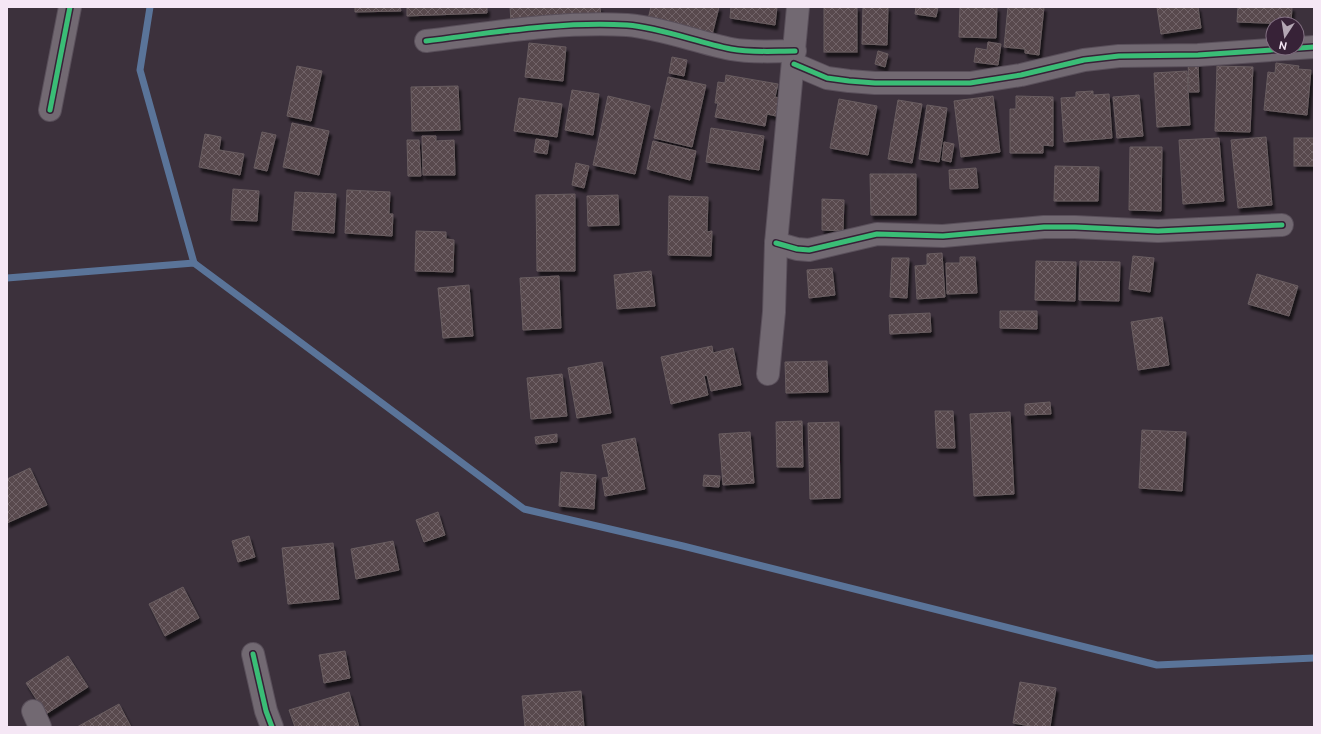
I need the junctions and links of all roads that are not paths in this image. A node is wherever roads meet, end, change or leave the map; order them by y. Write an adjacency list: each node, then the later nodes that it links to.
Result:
1 (70, 7): 6 (street)
2 (798, 7): 5 (street)
3 (426, 41): 5 (street)
4 (1314, 47): 5 (street)
5 (794, 58): 8 (street)
6 (50, 110)
7 (1282, 225): 8 (street)
8 (776, 243): 9 (street)
9 (768, 374)
10 (253, 654): 11 (street)
11 (272, 727)

